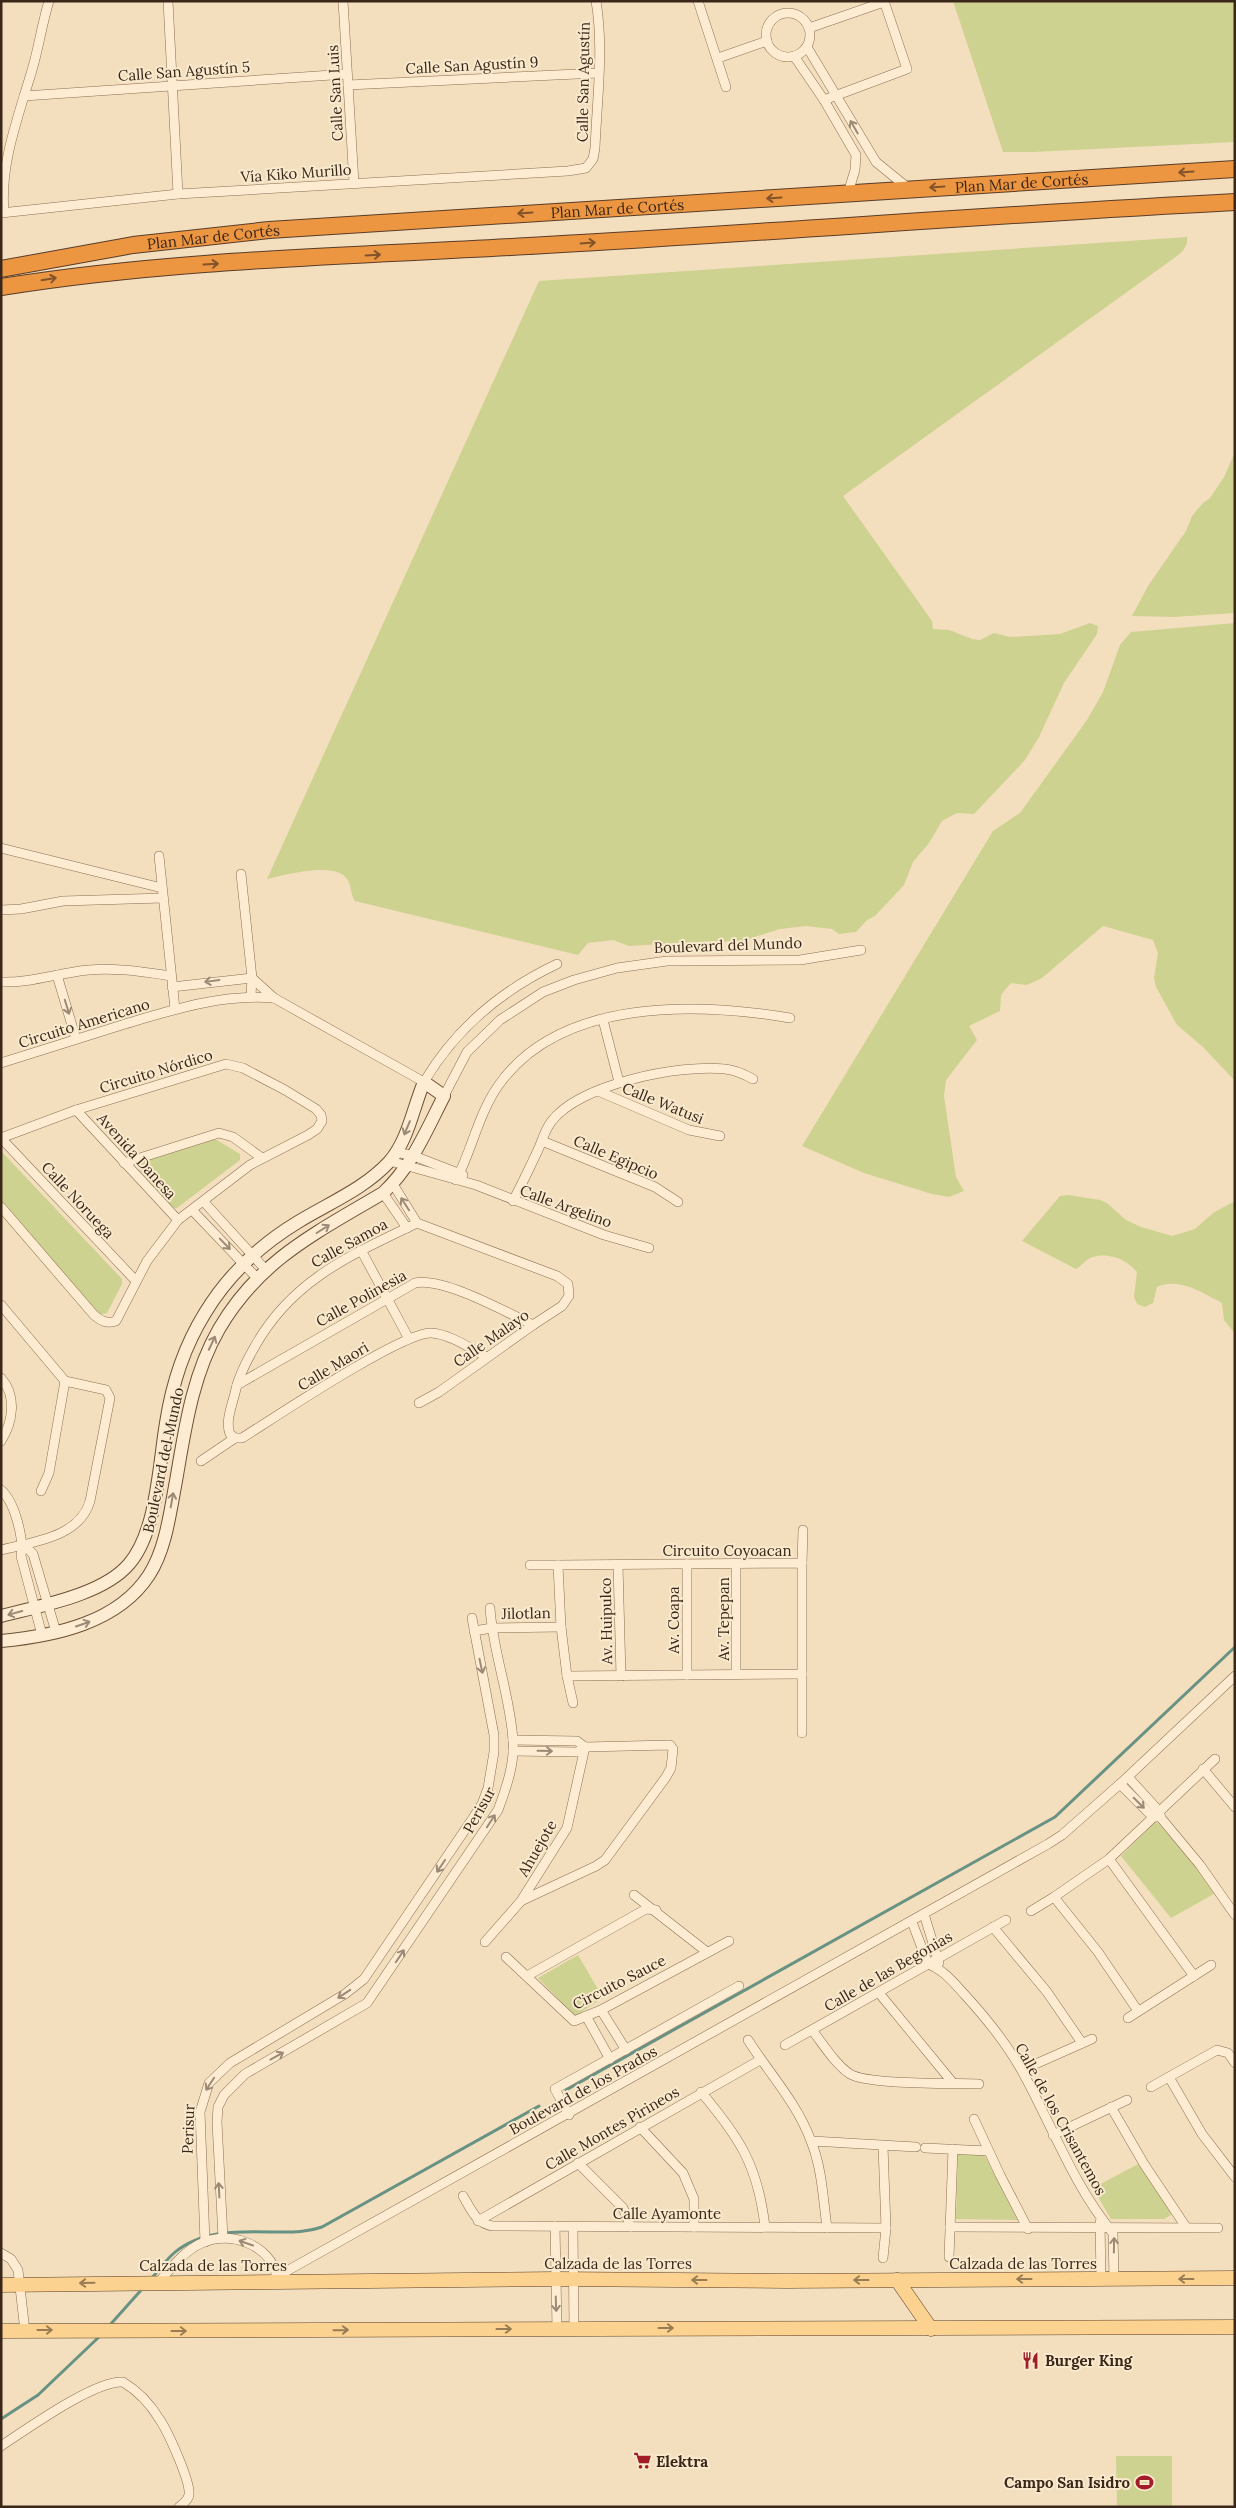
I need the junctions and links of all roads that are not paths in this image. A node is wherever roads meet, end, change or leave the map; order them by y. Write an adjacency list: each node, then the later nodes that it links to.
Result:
1 (49, 1): 18 (street)
2 (168, 1): 14 (street)
3 (343, 1): 13 (street, Calle San Luis)
4 (596, 1): 12 (street, Calle San Agustín)
5 (698, 1): 11 (street)
6 (884, 1): 7 (street); 17 (street)
7 (809, 28): 8 (street); 9 (street)
8 (768, 41): 10 (street); 11 (street)
9 (807, 47): 10 (street); 17 (street)
10 (794, 56): 19 (street)
11 (718, 58): 16 (street)
12 (598, 73): 15 (street, Calle San Agustín 9); 22 (street, Calle San Agustín)
13 (347, 74): 14 (street, Calle San Agustín 5); 15 (street, Calle San Luis)
14 (172, 85): 18 (street, Calle San Agustín 5); 27 (street)
15 (348, 85): 24 (street, Calle San Luis)
16 (726, 87)
17 (836, 95): 19 (street); 20 (street, one-way to 17)
18 (24, 96): 29 (street)
19 (824, 100): 21 (street)
20 (869, 151): 21 (street); 25 (street)
21 (856, 155): 26 (street)
22 (591, 164): 24 (street, Vía Kiko Murillo)
23 (1235, 169): 25 (highway, Plan Mar de Cortés, one-way to 25)
24 (354, 184): 27 (street, Vía Kiko Murillo)
25 (908, 189): 26 (highway, Plan Mar de Cortés)
26 (848, 193): 30 (highway, Plan Mar de Cortés, one-way to 30)
27 (178, 194): 29 (street, Vía Kiko Murillo)
28 (1235, 202): 31 (highway, Plan Mar de Cortés, one-way to 28)
29 (3, 213)
30 (1, 269)
31 (1, 287)
32 (1, 848): 35 (street)
33 (159, 856): 35 (street)
34 (241, 874): 41 (street)
35 (163, 893): 36 (street); 40 (street)
36 (1, 910)
37 (861, 950): 57 (street, Boulevard del Mundo)
38 (557, 964): 54 (street, Boulevard del Mundo)
39 (57, 976): 40 (street); 43 (street); 51 (street, one-way to 51)
40 (171, 976): 44 (street)
41 (252, 978): 44 (street, one-way to 44); 46 (street); 47 (street)
42 (1, 982): 43 (street)
43 (20, 983): 45 (street)
44 (172, 987): 48 (street)
45 (1, 990)
46 (251, 996): 47 (street, Circuito Americano); 48 (street, Circuito Americano)
47 (274, 998): 54 (street)
48 (174, 1009): 51 (street, Circuito Americano)
49 (790, 1018): 50 (street)
50 (603, 1020): 55 (street); 66 (street)
51 (76, 1039): 52 (street, Circuito Americano)
52 (1, 1063)
53 (753, 1079): 55 (street)
54 (424, 1082): 57 (street); 62 (street, Boulevard del Mundo, one-way to 62)
55 (619, 1082): 56 (street)
56 (598, 1091): 59 (street, Calle Watusi); 61 (street)
57 (444, 1096): 64 (street, Boulevard del Mundo)
58 (76, 1110): 60 (street, Circuito Nórdico); 63 (street, Circuito Nórdico); 65 (street, Avenida Danesa)
59 (720, 1136)
60 (1, 1138): 80 (street, Calle Noruega)
61 (542, 1141): 68 (street); 70 (street, Calle Egipcio)
62 (393, 1157): 64 (street, Calle Argelino); 78 (street, Boulevard del Mundo)
63 (262, 1158): 65 (street); 69 (street, Circuito Nórdico)
64 (411, 1160): 66 (street, Calle Argelino); 67 (street, Boulevard del Mundo)
65 (124, 1163): 73 (street, Avenida Danesa)
66 (458, 1176): 68 (street, Calle Argelino)
67 (388, 1189): 74 (street, one-way to 67); 75 (street); 79 (street, Boulevard del Mundo, one-way to 67)
68 (513, 1201): 76 (street, Calle Argelino)
69 (204, 1202): 72 (street, Circuito Nórdico); 78 (street)
70 (678, 1202)
71 (1, 1207): 80 (street, Circuito Nórdico)
72 (193, 1211): 73 (street, Circuito Nórdico); 78 (street, one-way to 78)
73 (178, 1220): 80 (street, Circuito Nórdico)
74 (417, 1223): 75 (street, Calle Samoa); 83 (street, Calle Malayo)
75 (407, 1228): 77 (street, Calle Samoa)
76 (649, 1248)
77 (361, 1250): 81 (street); 88 (street, Calle Samoa)
78 (248, 1259): 79 (street); 99 (street, Boulevard del Mundo)
79 (261, 1273): 107 (street, Boulevard del Mundo, one-way to 79)
80 (135, 1280)
81 (388, 1298): 83 (street, Calle Polinesia); 84 (street); 88 (street, Calle Polinesia)
82 (1, 1305): 87 (street)
83 (533, 1325): 85 (street, Calle Malayo)
84 (409, 1338): 85 (street, Calle Maori); 90 (street, Calle Maori)
85 (487, 1357): 89 (street, Calle Malayo)
86 (3, 1380): 91 (street)
87 (65, 1381): 94 (street); 96 (street)
88 (236, 1385): 90 (street, Calle Samoa)
89 (419, 1403)
90 (235, 1438): 92 (street, Calle Maori)
91 (1, 1441)
92 (201, 1461)
93 (1, 1490): 96 (street)
94 (41, 1491)
95 (803, 1530): 98 (street)
96 (23, 1544): 97 (street); 105 (street); 106 (street)
97 (1, 1550)
98 (802, 1563): 102 (street, Circuito Coyoacan); 119 (street, Circuito Coyoacan)
99 (129, 1564): 107 (street); 108 (street, Boulevard del Mundo)
100 (618, 1564): 101 (street, Circuito Coyoacan); 104 (street, Circuito Coyoacan); 123 (street, Av. Huipulco)
101 (687, 1564): 102 (street, Circuito Coyoacan); 120 (street, Av. Coapa)
102 (736, 1564): 121 (street, Av. Tepepan)
103 (530, 1565): 104 (street, Circuito Coyoacan)
104 (558, 1565): 113 (street)
105 (38, 1571): 106 (street); 108 (street)
106 (26, 1574): 109 (street)
107 (148, 1576): 116 (street, Boulevard del Mundo, one-way to 107)
108 (49, 1604): 109 (street, Boulevard del Mundo); 116 (street)
109 (34, 1608): 111 (street, Boulevard del Mundo, one-way to 111); 117 (street)
110 (490, 1608): 114 (street, Perisur)
111 (1, 1616)
112 (472, 1618): 115 (street, Perisur)
113 (561, 1626): 114 (street, Jilotlan); 122 (street)
114 (492, 1628): 115 (street); 127 (street, Perisur)
115 (474, 1631): 155 (street, Perisur, one-way to 155)
116 (56, 1632): 117 (street, Boulevard del Mundo)
117 (42, 1635): 118 (street, Boulevard del Mundo)
118 (1, 1641)
119 (802, 1674): 121 (street); 126 (street, Circuito Coyoacan)
120 (687, 1675): 121 (street); 123 (street)
121 (736, 1675)
122 (567, 1676): 123 (street); 125 (street)
123 (621, 1676)
124 (1235, 1676): 132 (street, Boulevard de los Prados)
125 (573, 1703)
126 (802, 1733)
127 (513, 1740): 128 (street); 129 (street, Perisur)
128 (585, 1747): 129 (street, one-way to 128); 139 (street, Ahuejote); 139 (street)
129 (513, 1751): 158 (street, Perisur, one-way to 129)
130 (1215, 1759): 131 (street)
131 (1203, 1769): 134 (street); 135 (street)
132 (1128, 1777): 133 (street, Boulevard de los Prados); 135 (street)
133 (1120, 1784): 135 (street, one-way to 135); 142 (street, Boulevard de los Prados)
134 (1235, 1807)
135 (1157, 1815): 136 (street); 143 (street)
136 (1108, 1859): 138 (street); 157 (street)
137 (634, 1895): 140 (street)
138 (1054, 1897): 141 (street); 162 (street)
139 (521, 1901): 148 (street)
140 (656, 1910): 149 (street); 156 (street)
141 (1031, 1911)
142 (924, 1914): 145 (street, Boulevard de los Prados); 151 (street)
143 (1235, 1915)
144 (1006, 1920): 146 (street, Calle de las Begonias)
145 (912, 1922): 152 (street); 184 (street, Boulevard de los Prados)
146 (993, 1928): 151 (street, Calle de las Begonias); 169 (street)
147 (729, 1941): 149 (street, Circuito Sauce)
148 (485, 1942)
149 (707, 1952): 161 (street, Circuito Sauce)
150 (506, 1957): 156 (street, Circuito Sauce)
151 (939, 1958): 152 (street, Calle de las Begonias); 154 (street)
152 (928, 1964): 154 (street, Calle de los Crisantemos); 160 (street, Calle de las Begonias)
153 (1212, 1964): 157 (street)
154 (939, 1968): 176 (street, Calle de los Crisantemos)
155 (370, 1971): 158 (street); 165 (street, Perisur, one-way to 165)
156 (527, 1976): 163 (street, Circuito Sauce)
157 (1194, 1976): 162 (street)
158 (384, 1980): 170 (street, Perisur)
159 (739, 1986): 172 (street, Boulevard de los Prados)
160 (879, 1993): 166 (street, Calle de las Begonias); 178 (street)
161 (600, 2010): 163 (street, Circuito Sauce); 172 (street)
162 (1138, 2012): 164 (street)
163 (586, 2016): 173 (street)
164 (1128, 2018)
165 (287, 2029): 170 (street); 209 (street, Perisur, one-way to 209)
166 (812, 2030): 171 (street, Calle de las Begonias); 178 (street)
167 (1092, 2039): 169 (street)
168 (748, 2040): 174 (street)
169 (1082, 2043): 176 (street)
170 (297, 2044): 208 (street, Perisur, one-way to 170)
171 (784, 2045)
172 (626, 2050): 173 (street, Boulevard de los Prados)
173 (610, 2059): 184 (street, Boulevard de los Prados)
174 (760, 2060): 181 (street, Calle Montes Pirineos); 188 (street)
175 (1235, 2063): 177 (street)
176 (1022, 2070): 187 (street, Calle de los Crisantemos)
177 (1169, 2077): 180 (street); 193 (street)
178 (953, 2083): 179 (street)
179 (979, 2084)
180 (1151, 2087)
181 (701, 2092): 186 (street, Calle Montes Pirineos); 200 (street)
182 (1128, 2100): 183 (street)
183 (1111, 2107): 187 (street); 203 (street)
184 (569, 2115): 214 (street, Boulevard de los Prados)
185 (974, 2119): 191 (street)
186 (640, 2127): 192 (street, Calle Montes Pirineos); 199 (street)
187 (1053, 2135): 202 (street, Calle de los Crisantemos)
188 (812, 2141): 189 (street); 204 (street)
189 (883, 2146): 190 (street); 205 (street)
190 (953, 2149): 191 (street); 201 (street)
191 (988, 2150): 207 (street)
192 (578, 2163): 195 (street, Calle Montes Pirineos); 198 (street)
193 (1235, 2177)
194 (463, 2196): 195 (street)
195 (478, 2221): 196 (street, Calle Ayamonte)
196 (555, 2226): 197 (street, Calle Ayamonte); 215 (street)
197 (573, 2226): 198 (street, Calle Ayamonte); 216 (street)
198 (632, 2227): 199 (street, Calle Ayamonte)
199 (694, 2227): 200 (street, Calle Ayamonte)
200 (765, 2227): 204 (street, Calle Ayamonte)
201 (950, 2227): 207 (street); 211 (street)
202 (1105, 2227): 203 (street); 207 (street); 217 (street, Calle de los Crisantemos); 217 (street, Calle de los Crisantemos, one-way to 202)
203 (1186, 2227): 206 (street)
204 (827, 2228): 205 (street, Calle Ayamonte)
205 (886, 2228): 212 (street)
206 (1218, 2228)
207 (1028, 2229)
208 (223, 2238): 209 (street); 214 (street, one-way to 208)
209 (205, 2242): 219 (street)
210 (1, 2253): 220 (street)
211 (949, 2257)
212 (883, 2258)
213 (1235, 2278): 217 (main road, Calzada de las Torres, one-way to 217)
214 (272, 2279): 215 (main road, Calzada de las Torres); 219 (main road, Calzada de las Torres)
215 (556, 2279): 216 (main road, Calzada de las Torres); 223 (street, one-way to 223)
216 (573, 2279): 218 (main road, Calzada de las Torres, one-way to 216); 224 (street)
217 (1107, 2279): 218 (main road, Calzada de las Torres, one-way to 218)
218 (897, 2280): 225 (main road)
219 (159, 2282): 220 (main road, Calzada de las Torres, one-way to 220)
220 (20, 2284): 221 (main road, Calzada de las Torres); 226 (street)
221 (1, 2285)
222 (1235, 2327): 225 (main road)
223 (557, 2329): 224 (main road); 226 (main road, one-way to 223)
224 (574, 2329): 225 (main road, one-way to 225)
225 (931, 2329)
226 (25, 2330): 227 (main road)
227 (1, 2331)
228 (1, 2446): 229 (street)
229 (179, 2507)

